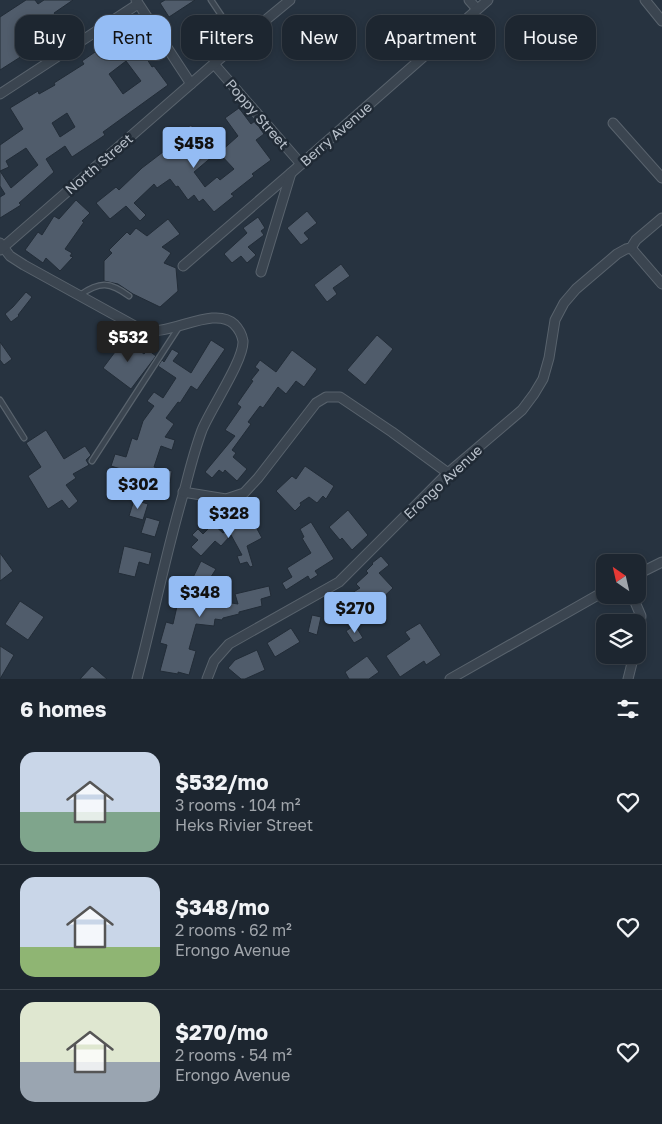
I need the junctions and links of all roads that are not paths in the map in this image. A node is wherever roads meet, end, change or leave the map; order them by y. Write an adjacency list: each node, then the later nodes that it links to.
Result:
1 (211, 0): 8 (lane)
2 (469, 0): 7 (street)
3 (488, 0): 7 (street, Berry Avenue)
4 (645, 0): 10 (street)
5 (287, 1): 9 (street, North Street)
6 (137, 2): 13 (street); 14 (street)
7 (477, 9): 16 (street, Berry Avenue)
8 (221, 15)
9 (271, 15)
10 (662, 21)
11 (219, 60): 12 (street, North Street)
12 (214, 64): 13 (street, North Street); 16 (street, Poppy Street)
13 (191, 84): 20 (street, North Street)
14 (0, 94)
15 (613, 123): 18 (street)
16 (301, 164): 17 (street, Berry Avenue)
17 (291, 173): 22 (street, Berry Avenue); 23 (street)
18 (662, 178)
19 (662, 218): 21 (street, Erongo Avenue)
20 (1, 247): 25 (street)
21 (631, 248): 24 (street); 31 (street, Erongo Avenue)
22 (183, 266)
23 (261, 272)
24 (662, 284)
25 (79, 296): 26 (lane); 27 (street)
26 (129, 296)
27 (180, 326): 30 (lane); 32 (street)
28 (0, 400): 29 (lane)
29 (24, 438)
30 (92, 461)
31 (448, 473): 32 (street); 38 (street, Erongo Avenue)
32 (183, 492): 37 (street)
33 (662, 562): 34 (street)
34 (646, 570)
35 (596, 596): 39 (street)
36 (632, 664): 40 (street)
37 (137, 679)
38 (207, 679)
39 (450, 679)
40 (628, 679)

